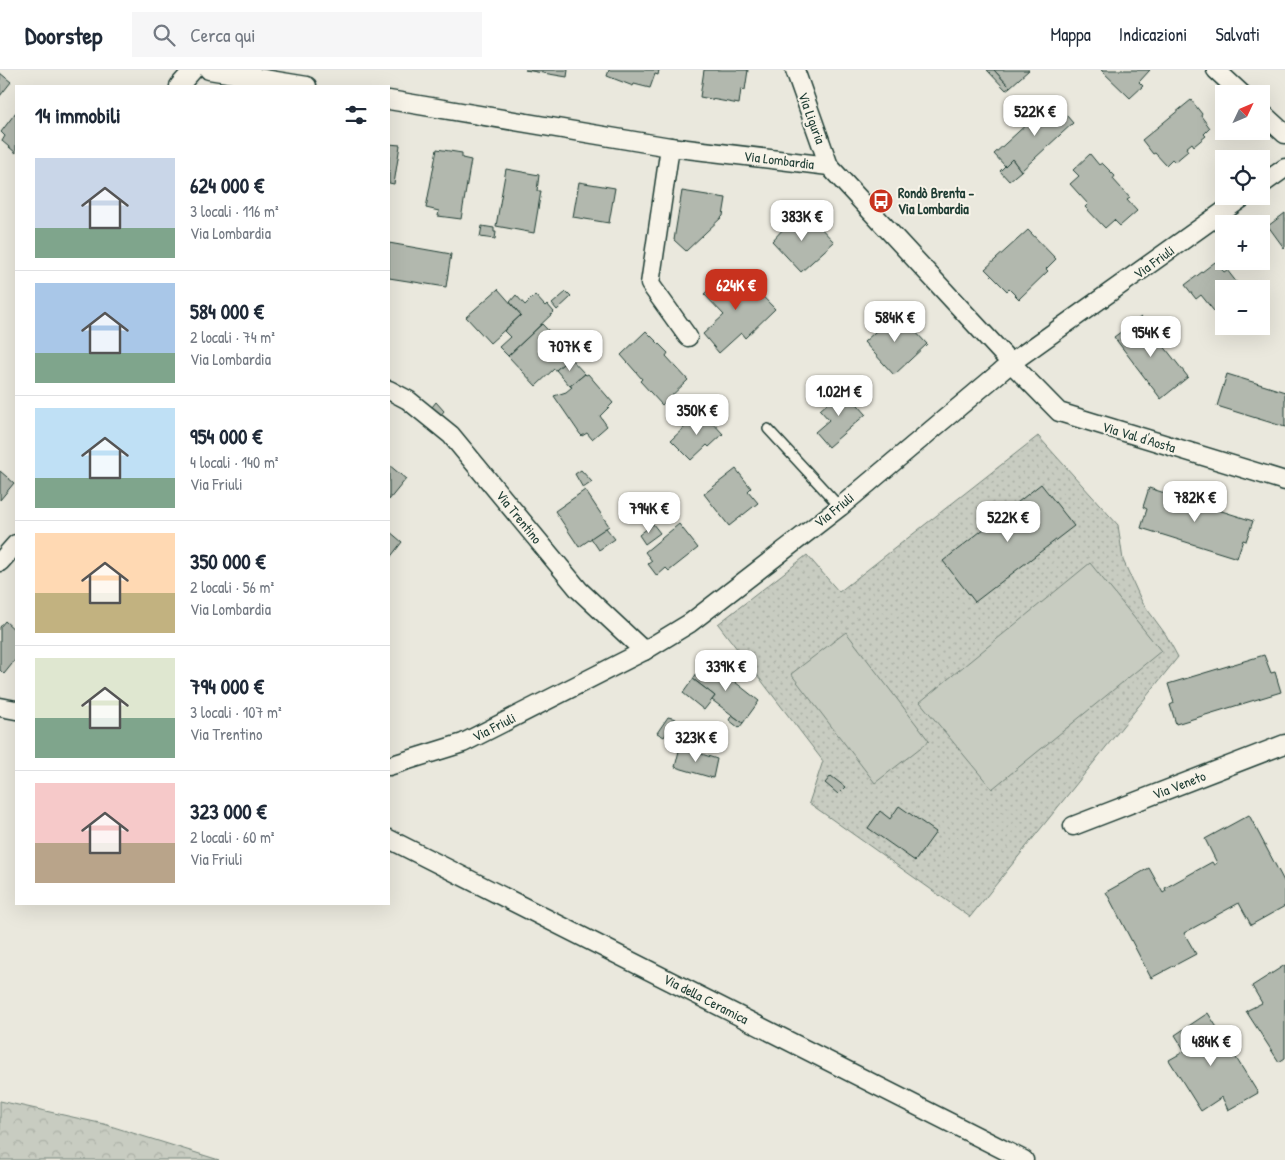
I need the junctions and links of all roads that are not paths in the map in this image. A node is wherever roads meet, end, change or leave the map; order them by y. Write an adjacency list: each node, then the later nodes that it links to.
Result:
1 (193, 70): 5 (street)
2 (209, 70): 6 (street)
3 (795, 70): 12 (street, Via Liguria)
4 (1216, 70): 7 (street)
5 (180, 85)
6 (300, 85)
7 (1232, 85)
8 (390, 100): 11 (street, Via Lombardia)
9 (1270, 120): 10 (street)
10 (1285, 134)
11 (670, 147): 12 (street, Via Lombardia); 16 (street)
12 (829, 166): 17 (street, Via Lombardia)
13 (1285, 168): 14 (street)
14 (1270, 179)
15 (1232, 205): 17 (street, Via Friuli)
16 (688, 337)
17 (1011, 363): 20 (street, Via Val d'Aosta); 21 (street, Via Friuli)
18 (390, 391): 24 (street, Via Trentino)
19 (768, 429): 21 (lane)
20 (1285, 482)
21 (840, 507): 24 (street, Via Friuli)
22 (15, 545): 23 (street)
23 (0, 562)
24 (644, 651): 28 (street, Via Friuli)
25 (0, 707): 26 (street)
26 (15, 710)
27 (1285, 744): 29 (street, Via Veneto)
28 (390, 766)
29 (1073, 826)
30 (390, 840): 31 (street, Via della Ceramica)
31 (1024, 1160)

